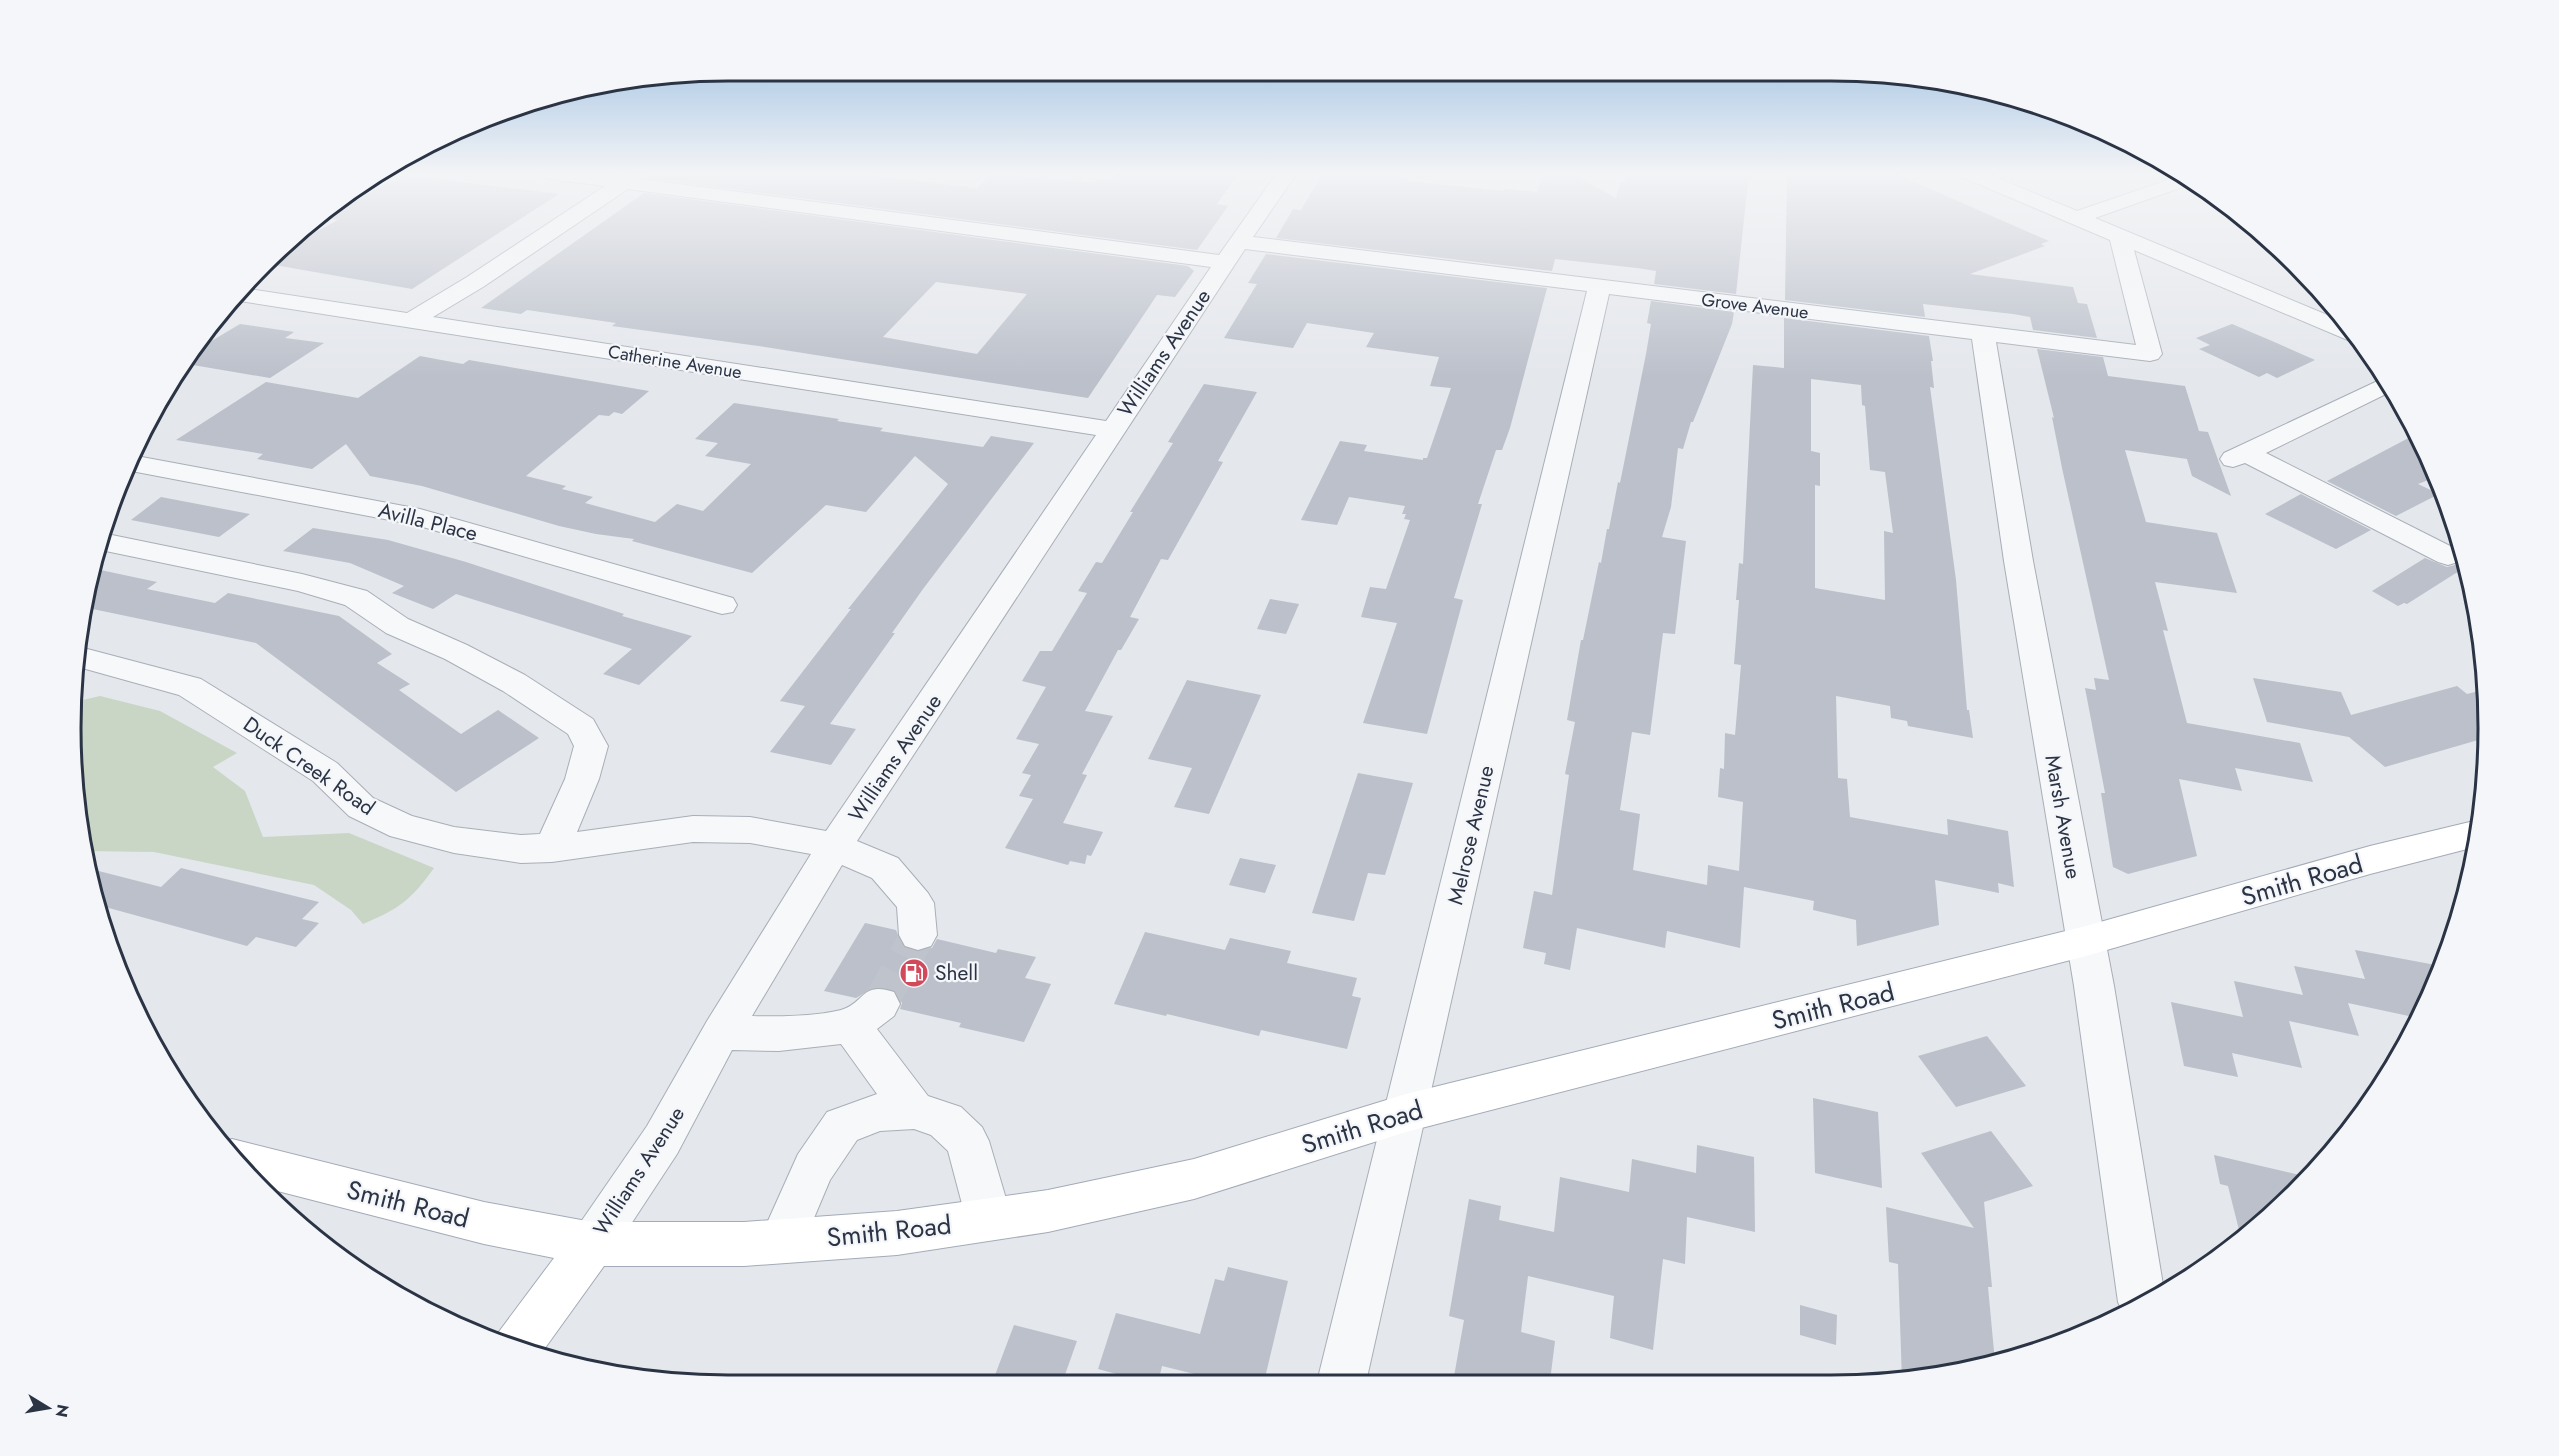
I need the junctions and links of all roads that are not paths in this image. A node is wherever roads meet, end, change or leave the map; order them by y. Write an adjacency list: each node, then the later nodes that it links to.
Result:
1 (536, 241): 9 (street)
2 (1143, 241): 6 (street, Grove Avenue)
3 (1241, 241): 6 (street, Williams Avenue)
4 (2121, 241): 11 (street, Grove Avenue)
5 (2129, 241): 10 (street)
6 (1233, 252): 7 (street, Grove Avenue); 13 (street, Williams Avenue)
7 (1599, 287): 11 (street, Grove Avenue); 26 (street, Melrose Avenue)
8 (247, 295): 9 (street, Catherine Avenue)
9 (411, 321): 13 (street, Catherine Avenue)
10 (2339, 328)
11 (1983, 333): 23 (street, Marsh Avenue)
12 (2380, 388): 16 (street)
13 (1113, 430): 20 (street, Williams Avenue)
14 (137, 465): 17 (street, Avilla Place)
15 (108, 544): 21 (street)
16 (2448, 556)
17 (722, 605)
18 (85, 659): 21 (street, Duck Creek Road)
19 (2469, 835): 23 (main road, Smith Road)
20 (835, 846): 21 (street, Duck Creek Road); 22 (street, Duck Creek Road); 24 (street, Williams Avenue)
21 (552, 849)
22 (918, 935)
23 (2086, 941): 26 (main road, Smith Road); 31 (street, Marsh Avenue)
24 (722, 1033): 25 (street); 30 (street, Williams Avenue)
25 (914, 1110): 28 (street); 29 (street)
26 (1406, 1113): 28 (main road, Smith Road); 33 (street, Melrose Avenue)
27 (250, 1164): 30 (main road, Smith Road)
28 (989, 1219): 29 (main road, Smith Road)
29 (782, 1241): 30 (main road, Smith Road)
30 (592, 1244): 32 (main road, Williams Avenue)
31 (2141, 1295)
32 (521, 1341)
33 (1343, 1375)

